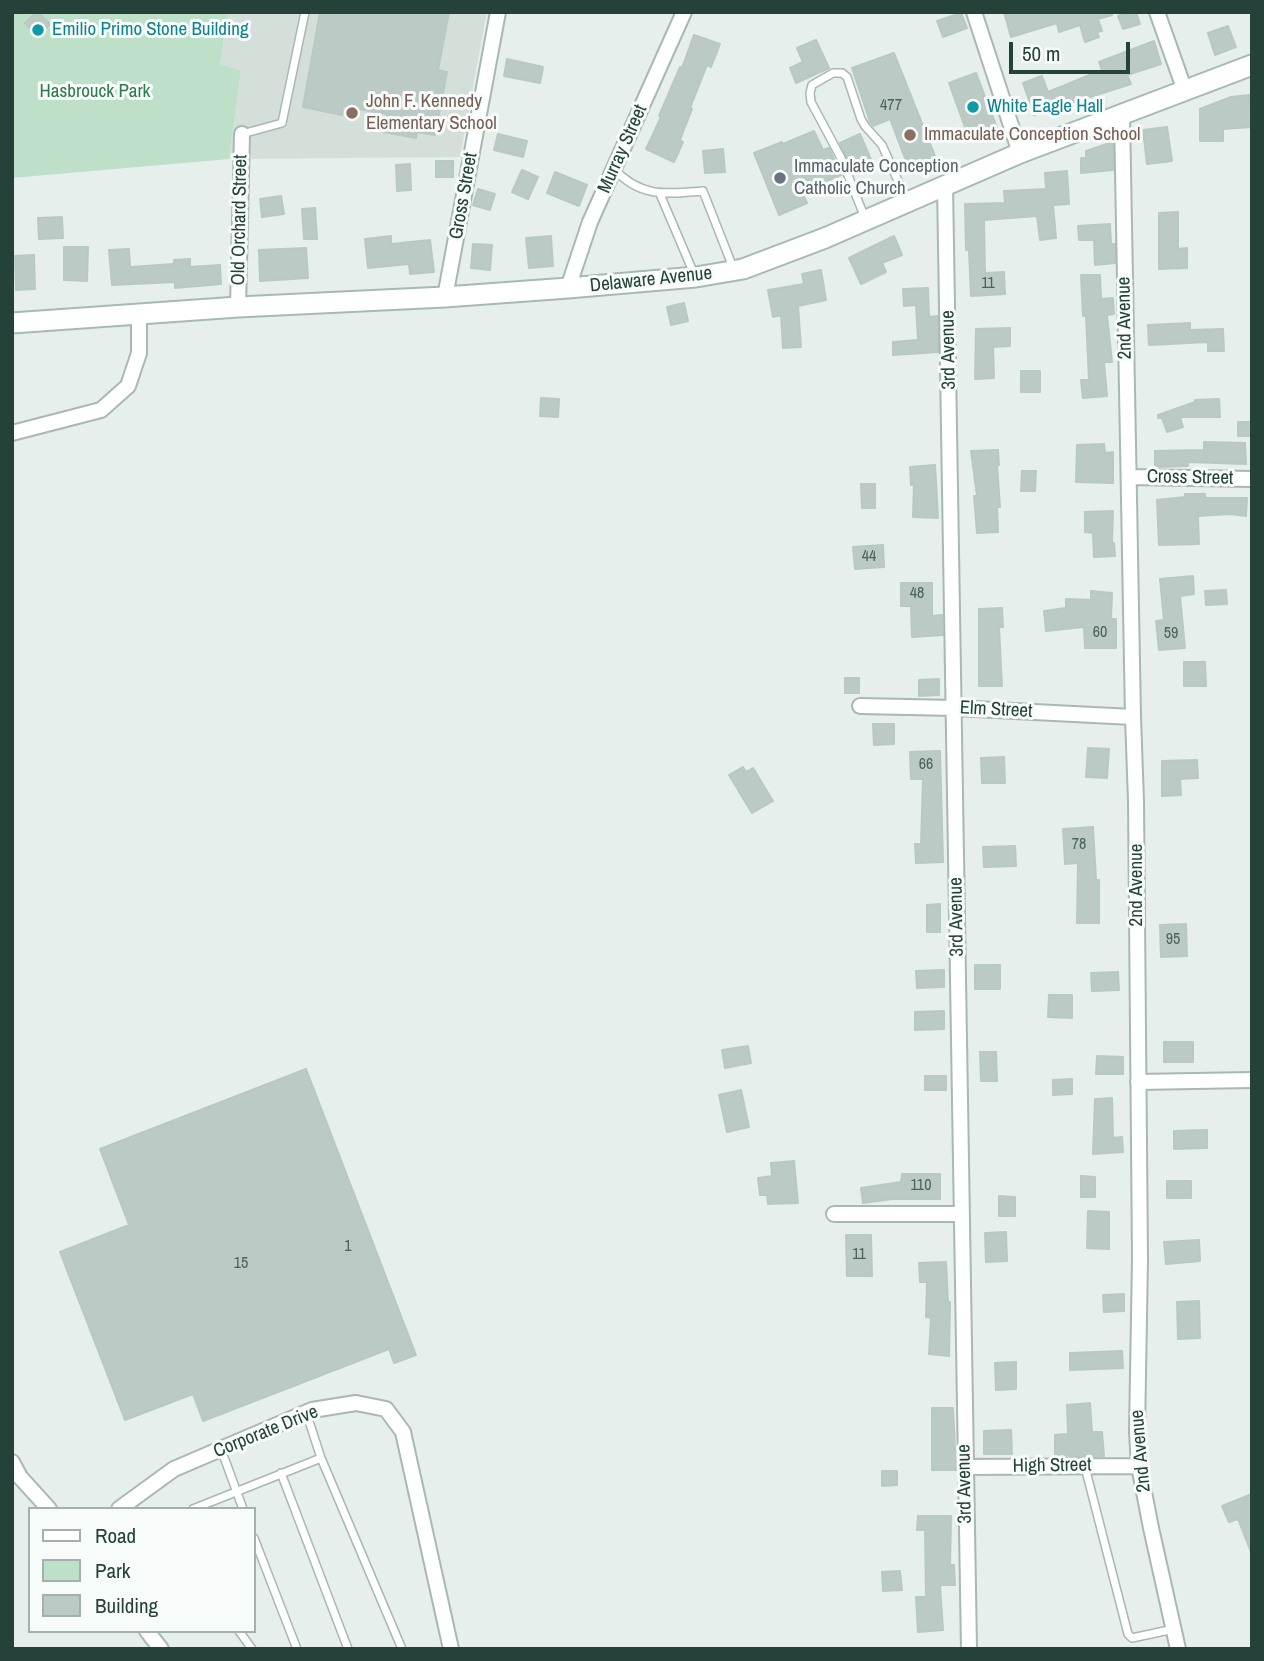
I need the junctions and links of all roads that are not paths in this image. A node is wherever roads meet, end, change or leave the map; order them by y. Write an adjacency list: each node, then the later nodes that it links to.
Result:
1 (305, 12): 9 (lane)
2 (498, 12): 19 (street, Gross Street)
3 (684, 12): 11 (street, Murray Street)
4 (974, 12): 10 (street)
5 (1157, 12): 7 (street)
6 (1252, 65): 7 (street, Delaware Avenue)
7 (1185, 90): 8 (street, Delaware Avenue)
8 (1122, 116): 10 (street, Delaware Avenue); 24 (street, 2nd Avenue)
9 (242, 134): 20 (street, Old Orchard Street)
10 (1020, 153): 12 (street, Delaware Avenue)
11 (614, 168): 13 (lane); 18 (street, Murray Street)
12 (945, 184): 14 (street, Delaware Avenue); 27 (street, 3rd Avenue)
13 (660, 194): 16 (lane); 17 (lane)
14 (907, 201): 15 (street, Delaware Avenue); 15 (lane)
15 (866, 220): 16 (street, Delaware Avenue)
16 (734, 270): 17 (street, Delaware Avenue)
17 (696, 277): 18 (street, Delaware Avenue)
18 (568, 288): 19 (street, Delaware Avenue)
19 (445, 297): 20 (street, Delaware Avenue)
20 (238, 307): 21 (street, Delaware Avenue)
21 (138, 314): 22 (street, Delaware Avenue); 23 (street)
22 (12, 323)
23 (12, 433)
24 (1129, 477): 25 (street, Cross Street); 28 (street, 2nd Avenue)
25 (1252, 480)
26 (860, 706): 27 (street, Elm Street)
27 (955, 708): 28 (street, Elm Street); 32 (street, 3rd Avenue)
28 (1133, 717): 30 (street, 2nd Avenue)
29 (1252, 1080): 30 (street)
30 (1138, 1082): 38 (street, 2nd Avenue)
31 (834, 1214): 32 (street)
32 (961, 1214): 39 (street, 3rd Avenue)
33 (306, 1412): 34 (street, Corporate Drive); 35 (lane); 55 (street, Corporate Drive)
34 (221, 1449): 41 (lane); 43 (street, Corporate Drive)
35 (321, 1458): 40 (lane); 54 (lane)
36 (12, 1462): 42 (street)
37 (1084, 1466): 38 (street, High Street); 39 (street, High Street); 47 (lane)
38 (1139, 1466): 47 (street, 2nd Avenue)
39 (965, 1467): 56 (street, 3rd Avenue)
40 (281, 1473): 41 (lane); 53 (lane)
41 (236, 1490): 44 (lane); 45 (lane)
42 (47, 1507)
43 (123, 1507)
44 (198, 1507)
45 (242, 1507)
46 (256, 1543): 52 (lane)
47 (1174, 1629): 57 (street, 2nd Avenue)
48 (149, 1633): 50 (street)
49 (240, 1633): 51 (lane)
50 (161, 1649)
51 (252, 1649)
52 (297, 1649)
53 (348, 1649)
54 (402, 1649)
55 (451, 1649)
56 (970, 1649)
57 (1178, 1649)

